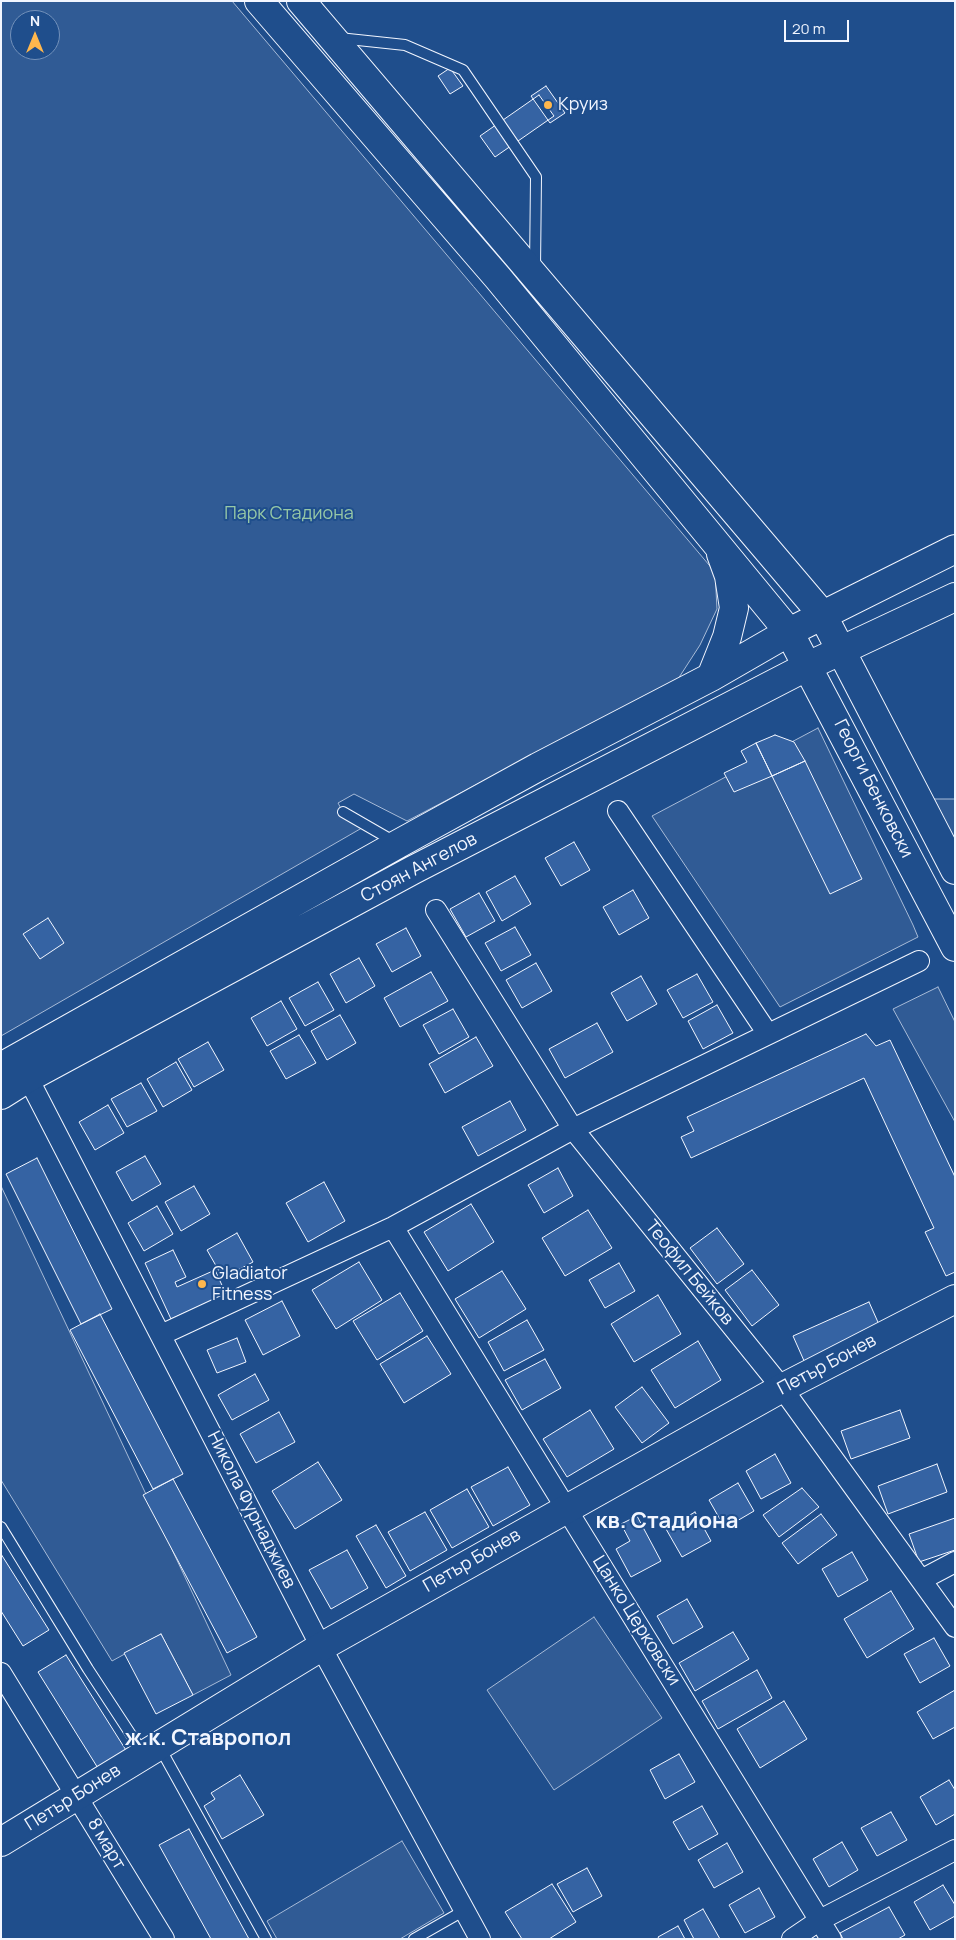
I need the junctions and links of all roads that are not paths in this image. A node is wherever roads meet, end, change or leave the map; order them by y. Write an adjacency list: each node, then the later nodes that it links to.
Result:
1 (259, 1): 5 (main road, Георги Бенковски)
2 (301, 1): 3 (main road, Георги Бенковски)
3 (332, 38): 4 (main road, Георги Бенковски); 4 (lane)
4 (535, 276): 8 (main road, Георги Бенковски)
5 (716, 541): 9 (main road, Георги Бенковски); 12 (main road)
6 (955, 550): 8 (main road, Стоян Ангелов)
7 (955, 597): 10 (main road, Стоян Ангелов)
8 (822, 614): 9 (main road, Стоян Ангелов); 10 (main road, Георги Бенковски)
9 (789, 632): 11 (main road, Георги Бенковски); 12 (main road, Стоян Ангелов)
10 (841, 651): 11 (main road, Стоян Ангелов); 16 (main road, Георги Бенковски)
11 (808, 666): 18 (main road, Георги Бенковски); 22 (main road, Стоян Ангелов)
12 (711, 677): 15 (main road, Стоян Ангелов)
13 (618, 811): 20 (street)
14 (342, 812): 15 (lane)
15 (398, 844): 21 (main road, Стоян Ангелов)
16 (955, 870)
17 (436, 910): 24 (street, Теофил Бейков)
18 (955, 947)
19 (919, 961): 20 (street)
20 (768, 1034): 24 (street)
21 (1, 1067)
22 (28, 1078): 23 (main road, Стоян Ангелов); 27 (street, Никола Фурнаджиев)
23 (1, 1095)
24 (572, 1129): 25 (street); 28 (street, Теофил Бейков)
25 (393, 1227): 27 (street); 29 (street, Цанко Церковски)
26 (955, 1299): 28 (main road, Петър Бонев)
27 (160, 1335): 34 (street, Никола Фурнаджиев)
28 (782, 1388): 29 (main road, Петър Бонев); 32 (street, Теофил Бейков)
29 (566, 1508): 34 (main road, Петър Бонев); 41 (street, Цанко Церковски)
30 (1, 1527): 36 (lane)
31 (955, 1562): 32 (street)
32 (921, 1580): 33 (street, Теофил Бейков)
33 (955, 1627)
34 (321, 1646): 36 (main road, Петър Бонев); 40 (street, Никола Фурнаджиев)
35 (1, 1673): 37 (street, 8 март)
36 (151, 1750): 37 (main road, Петър Бонев); 43 (lane)
37 (76, 1795): 38 (main road, Петър Бонев); 42 (street, 8 март)
38 (1, 1842)
39 (955, 1850): 41 (street)
40 (465, 1910): 44 (lane); 45 (street, Никола Фурнаджиев)
41 (820, 1920): 46 (street); 47 (street, Цанко Церковски)
42 (164, 1939)
43 (266, 1939)
44 (414, 1939)
45 (480, 1939)
46 (792, 1939)
47 (830, 1939)

